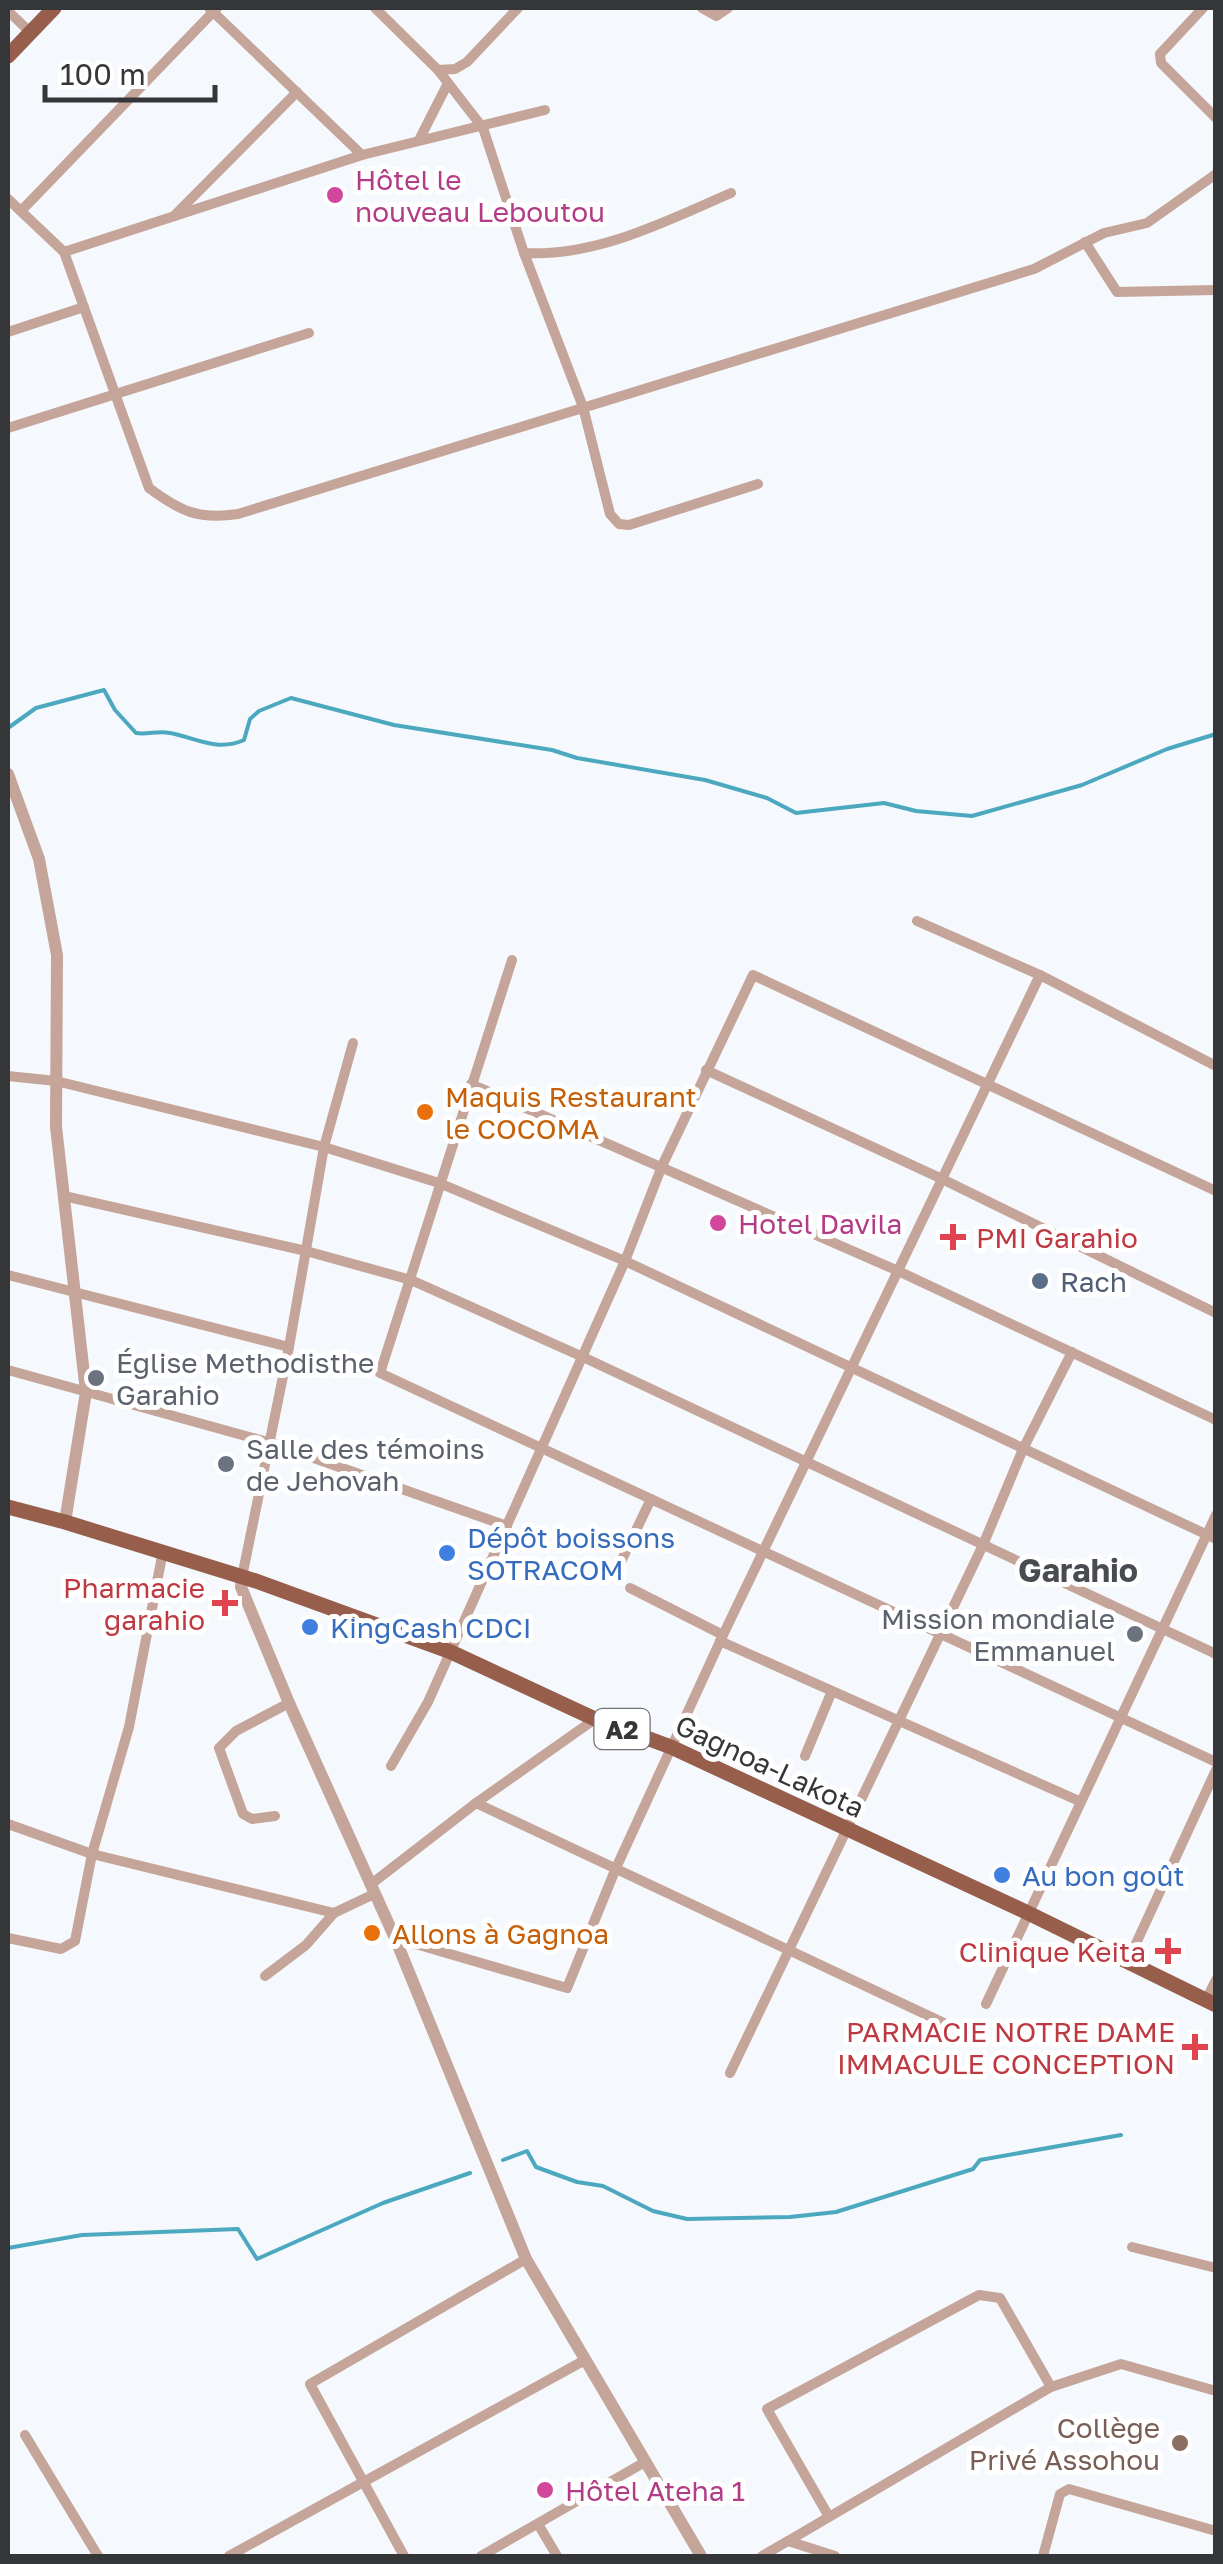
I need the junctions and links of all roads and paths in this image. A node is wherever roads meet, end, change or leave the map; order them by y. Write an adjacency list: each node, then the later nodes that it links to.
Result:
1 (54, 8): 9 (main road)
2 (375, 8): 11 (street)
3 (518, 8): 11 (street)
4 (702, 8): 5 (street)
5 (728, 8)
6 (1204, 8): 15 (street)
7 (213, 9): 13 (street); 22 (street)
8 (8, 10): 9 (street)
9 (30, 32): 10 (main road)
10 (8, 56)
11 (438, 70): 12 (street)
12 (448, 83): 16 (street); 17 (street)
13 (296, 92): 18 (street); 23 (street)
14 (545, 110): 16 (street)
15 (1216, 118)
16 (482, 128): 17 (street); 26 (street)
17 (419, 140): 18 (street)
18 (362, 156): 23 (street)
19 (1216, 174): 24 (street)
20 (730, 193): 26 (street)
21 (8, 199): 22 (street)
22 (20, 211): 25 (street)
23 (173, 217): 25 (street)
24 (1085, 242): 27 (street); 32 (street)
25 (64, 252): 28 (street)
26 (524, 252): 32 (street)
27 (1216, 290)
28 (84, 308): 29 (street); 31 (street)
29 (8, 332)
30 (309, 333): 31 (street)
31 (115, 394): 32 (street); 33 (street)
32 (584, 407): 34 (street)
33 (8, 428)
34 (758, 484)
35 (8, 774): 43 (street)
36 (917, 921): 38 (street)
37 (512, 960): 45 (street)
38 (1040, 975): 40 (street); 44 (street)
39 (353, 1043): 46 (street)
40 (1214, 1063)
41 (706, 1070): 44 (street); 47 (street); 48 (street)
42 (8, 1076): 43 (street)
43 (56, 1081): 46 (street); 51 (street)
44 (986, 1082): 48 (street); 50 (street)
45 (471, 1084): 47 (street); 49 (street)
46 (324, 1147): 49 (street); 52 (street)
47 (662, 1166): 53 (street); 54 (street)
48 (940, 1178): 54 (street); 58 (street)
49 (439, 1184): 53 (street); 56 (street)
50 (1216, 1190)
51 (64, 1196): 52 (street); 57 (street)
52 (306, 1251): 56 (street); 59 (street)
53 (626, 1262): 61 (street); 62 (street)
54 (896, 1270): 60 (street); 62 (street)
55 (8, 1275): 57 (street)
56 (411, 1280): 61 (street); 67 (street)
57 (76, 1294): 59 (street); 64 (street)
58 (1216, 1313)
59 (289, 1348): 66 (street)
60 (1072, 1352): 65 (street); 68 (street)
61 (583, 1357): 67 (street); 69 (street)
62 (850, 1367): 68 (street); 69 (street)
63 (8, 1370): 64 (street)
64 (86, 1392): 66 (street); 73 (street)
65 (1216, 1420)
66 (271, 1443): 74 (street); 80 (street)
67 (543, 1446): 70 (street); 74 (street)
68 (1023, 1449): 75 (street); 76 (street)
69 (805, 1461): 76 (street); 77 (street)
70 (651, 1499): 77 (street); 79 (street)
71 (8, 1508): 73 (main road, Gagnoa-Lakota / A2)
72 (1216, 1514): 75 (street)
73 (65, 1522): 78 (main road, Gagnoa-Lakota / A2)
74 (507, 1526): 85 (street)
75 (1211, 1537): 82 (street)
76 (983, 1545): 82 (street); 83 (street)
77 (763, 1550): 83 (street); 84 (street)
78 (162, 1551): 80 (main road, Gagnoa-Lakota / A2); 101 (street)
79 (618, 1570)
80 (242, 1577): 85 (main road, Gagnoa-Lakota / A2); 88 (street)
81 (630, 1588): 84 (street)
82 (1161, 1629): 86 (street); 89 (street)
83 (940, 1633): 89 (street); 91 (street)
84 (722, 1638): 87 (street); 92 (street)
85 (451, 1652): 90 (main road, Gagnoa-Lakota / A2); 94 (street)
86 (1216, 1654)
87 (832, 1692): 91 (street); 93 (street)
88 (289, 1704): 98 (street); 103 (street)
89 (1119, 1717): 95 (street); 96 (street)
90 (595, 1720): 92 (main road, Gagnoa-Lakota / A2); 97 (street)
91 (896, 1721): 96 (street); 100 (street)
92 (671, 1747): 100 (main road, Gagnoa-Lakota / A2); 102 (street)
93 (805, 1756)
94 (391, 1766)
95 (1216, 1766): 109 (street)
96 (1079, 1801): 104 (street)
97 (476, 1803): 102 (street); 103 (street)
98 (275, 1816)
99 (8, 1824): 101 (street)
100 (846, 1828): 104 (main road, Gagnoa-Lakota / A2); 108 (street)
101 (92, 1854): 105 (street); 106 (street)
102 (616, 1868): 107 (street); 108 (street)
103 (372, 1889): 105 (street); 107 (street)
104 (1026, 1912): 109 (main road, Gagnoa-Lakota / A2); 113 (street)
105 (334, 1914): 110 (street)
106 (8, 1938)
107 (394, 1938): 117 (street)
108 (789, 1949): 114 (street); 115 (street)
109 (1127, 1963): 112 (main road, Gagnoa-Lakota / A2)
110 (266, 1976)
111 (1216, 1980): 112 (street)
112 (1211, 2002)
113 (986, 2004)
114 (944, 2023)
115 (730, 2072)
116 (1132, 2246): 118 (street)
117 (526, 2259): 119 (street); 124 (street)
118 (1216, 2268)
119 (585, 2360): 123 (street); 124 (street)
120 (1051, 2387): 121 (street); 125 (street); 125 (street)
121 (1216, 2391)
122 (25, 2435): 129 (street)
123 (645, 2462): 126 (street); 134 (street)
124 (362, 2484): 130 (street); 131 (street)
125 (828, 2515): 128 (street)
126 (538, 2524): 132 (street); 133 (street)
127 (1216, 2531): 137 (street)
128 (788, 2541): 135 (street); 136 (street)
129 (98, 2556)
130 (229, 2556)
131 (404, 2556)
132 (481, 2556)
133 (557, 2556)
134 (701, 2556)
135 (762, 2556)
136 (835, 2556)
137 (1043, 2556)

